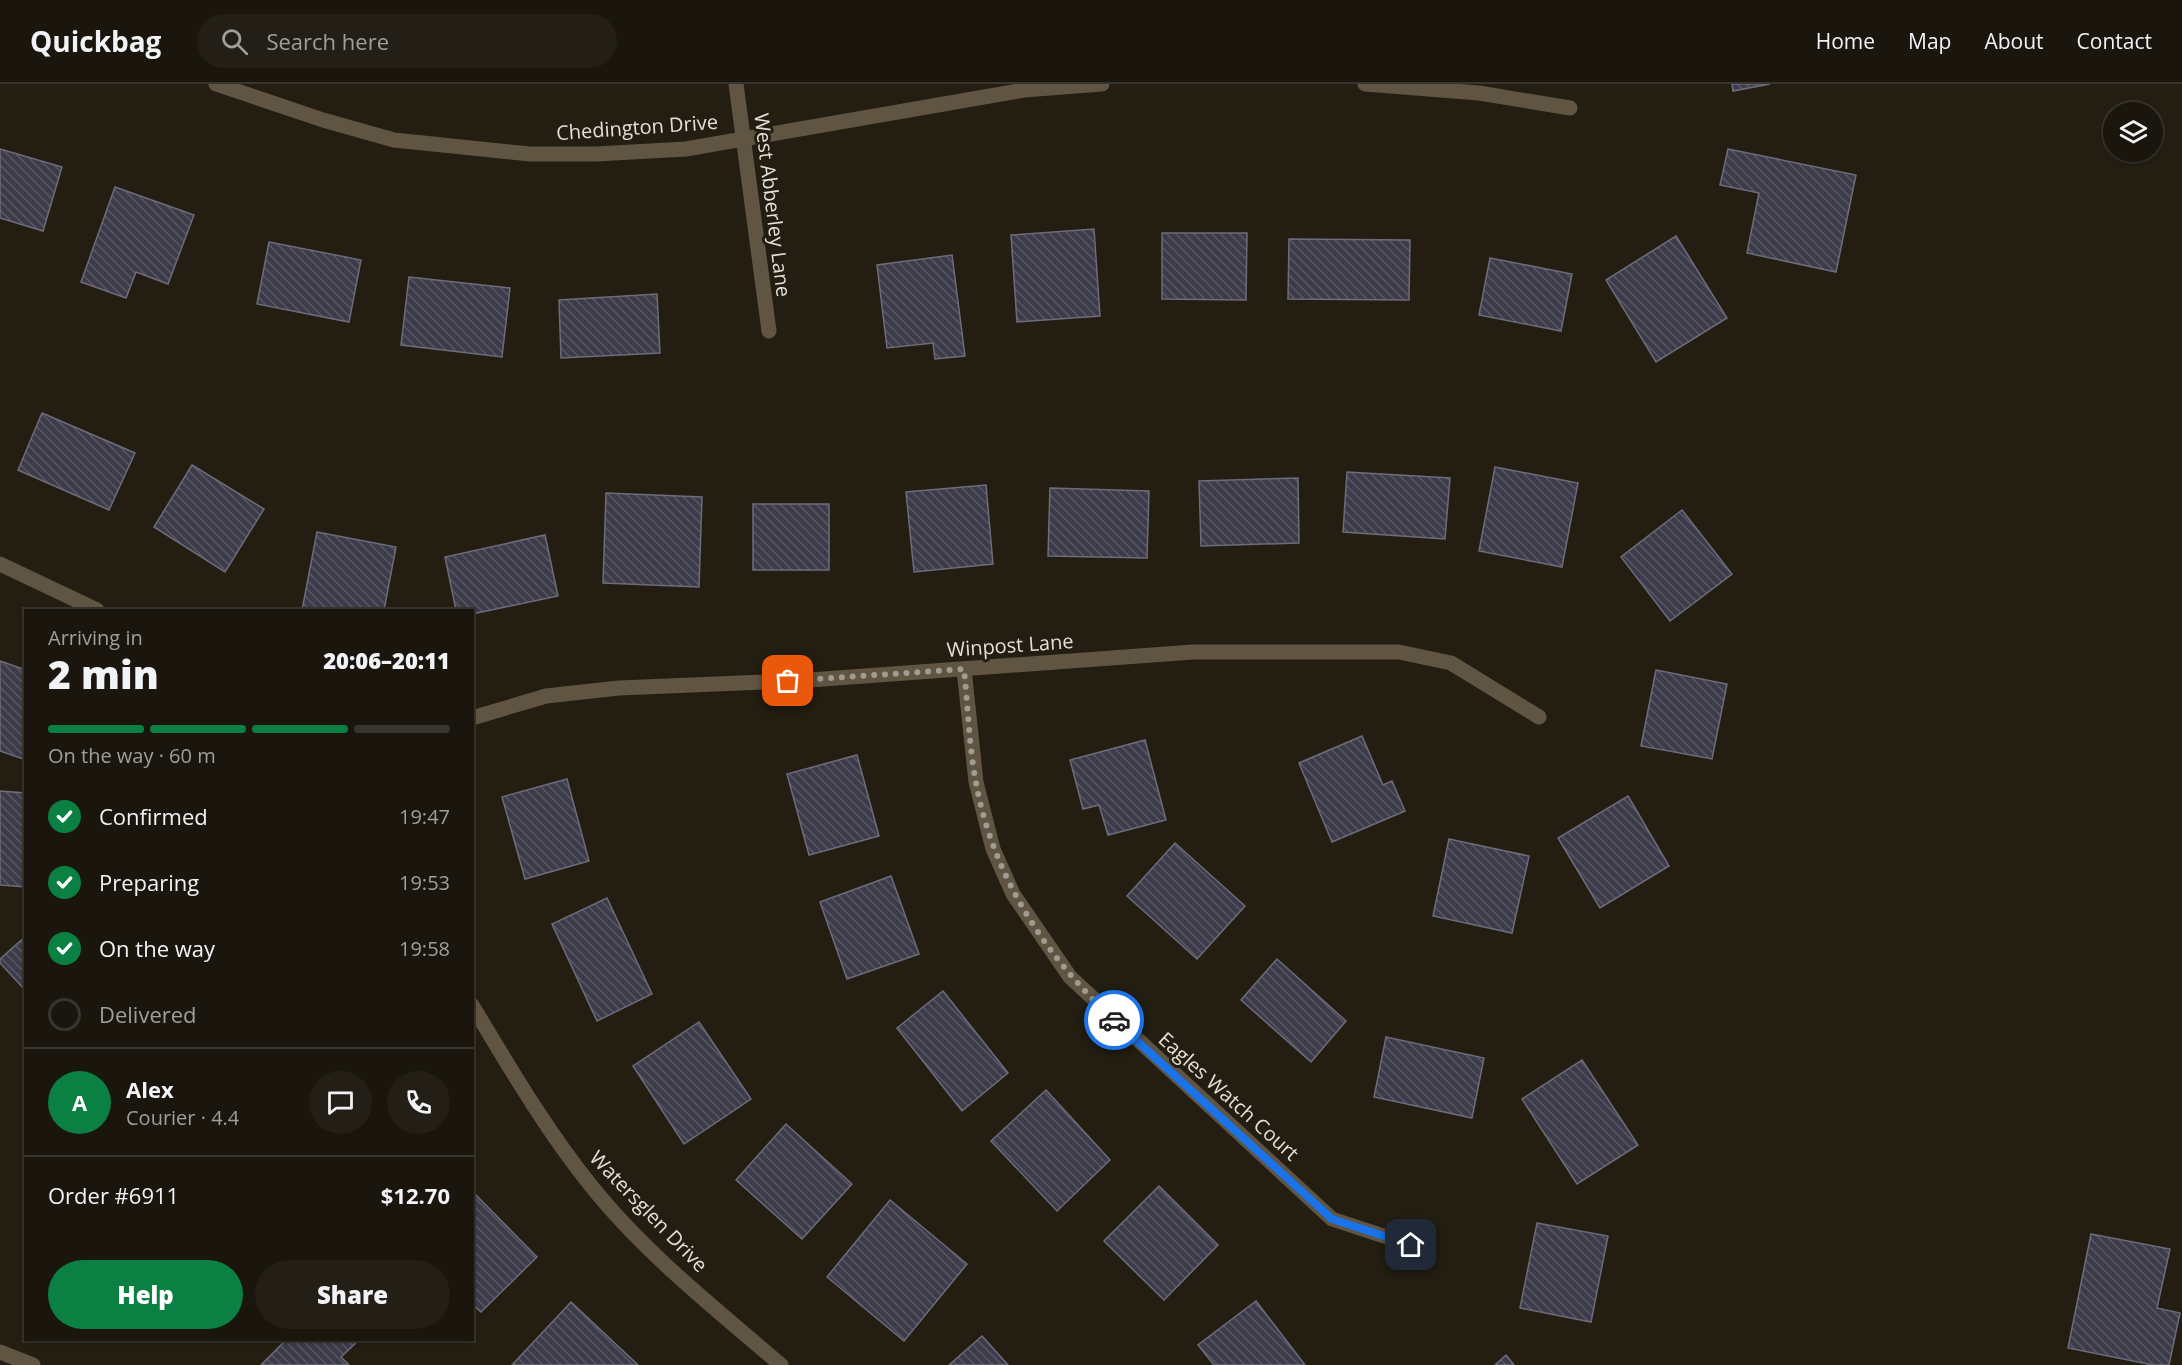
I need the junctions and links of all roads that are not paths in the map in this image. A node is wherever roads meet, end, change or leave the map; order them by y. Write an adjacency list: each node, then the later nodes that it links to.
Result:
1 (216, 84): 6 (street, Chedington Drive)
2 (736, 84): 6 (street, West Abberley Lane)
3 (1102, 84): 6 (street, Chedington Drive)
4 (1365, 84): 5 (street)
5 (1570, 108)
6 (743, 140): 7 (street, West Abberley Lane)
7 (769, 331)
8 (0, 564): 9 (street)
9 (95, 609)
10 (964, 669): 11 (street, Winpost Lane); 12 (street, Winpost Lane); 14 (street, Eagles Watch Court)
11 (474, 717)
12 (1539, 717)
13 (474, 1008): 17 (street, Watersglen Drive)
14 (1411, 1245)
15 (0, 1352): 16 (street)
16 (33, 1365)
17 (781, 1365)

